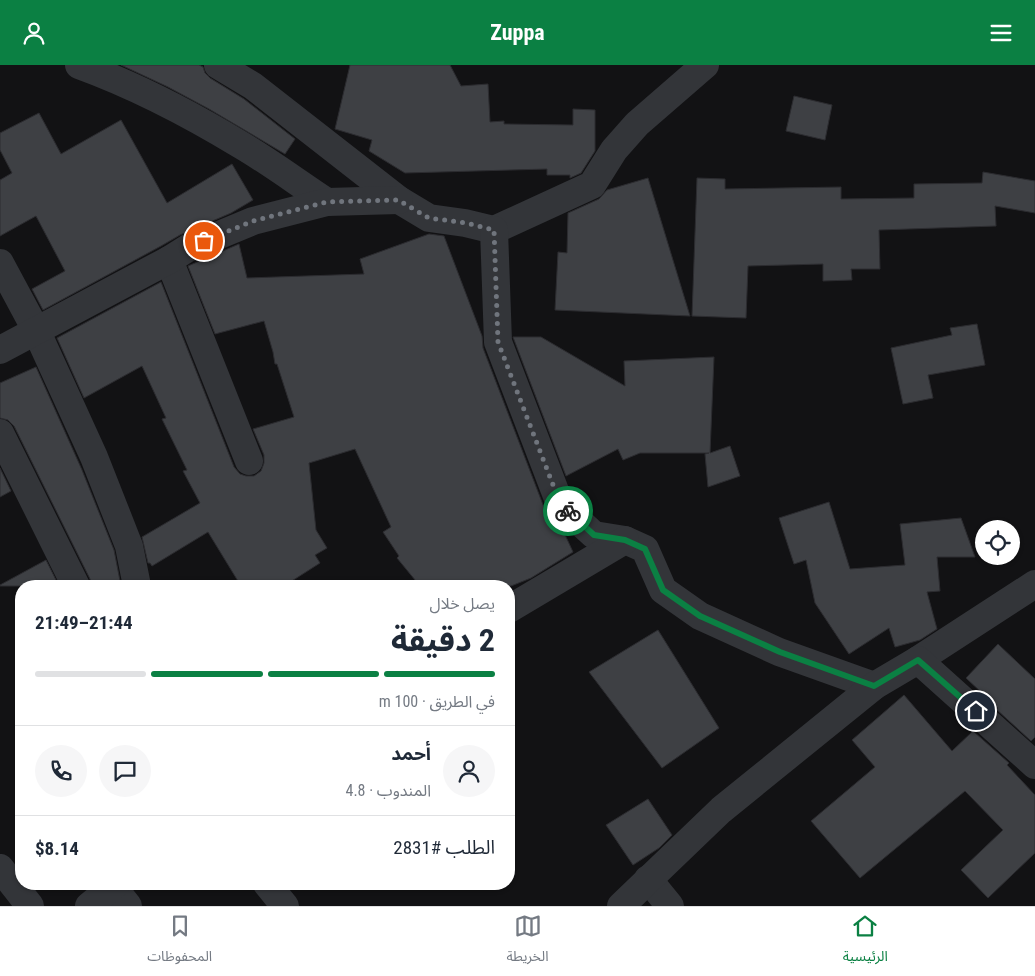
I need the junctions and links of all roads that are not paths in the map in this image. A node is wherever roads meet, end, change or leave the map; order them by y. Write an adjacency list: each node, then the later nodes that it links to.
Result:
1 (79, 65): 5 (street)
2 (218, 65): 4 (street)
3 (705, 65): 6 (street)
4 (398, 200): 5 (street); 6 (street)
5 (327, 202): 7 (street)
6 (494, 230): 13 (street)
7 (169, 260): 9 (street); 12 (street)
8 (0, 263): 9 (street)
9 (37, 332): 10 (street); 15 (street)
10 (0, 351)
11 (0, 433): 14 (street)
12 (249, 461)
13 (625, 540): 17 (street); 19 (street)
14 (73, 580)
15 (136, 580)
16 (1035, 583): 18 (street)
17 (515, 605)
18 (918, 660): 19 (street); 20 (street)
19 (874, 686): 22 (street)
20 (1035, 765)
21 (0, 868): 23 (street)
22 (648, 879): 30 (street); 31 (street)
23 (15, 887)
24 (17, 890): 27 (street)
25 (272, 890): 29 (street)
26 (119, 892): 28 (street)
27 (30, 906)
28 (89, 906)
29 (284, 906)
30 (621, 906)
31 (670, 906)

